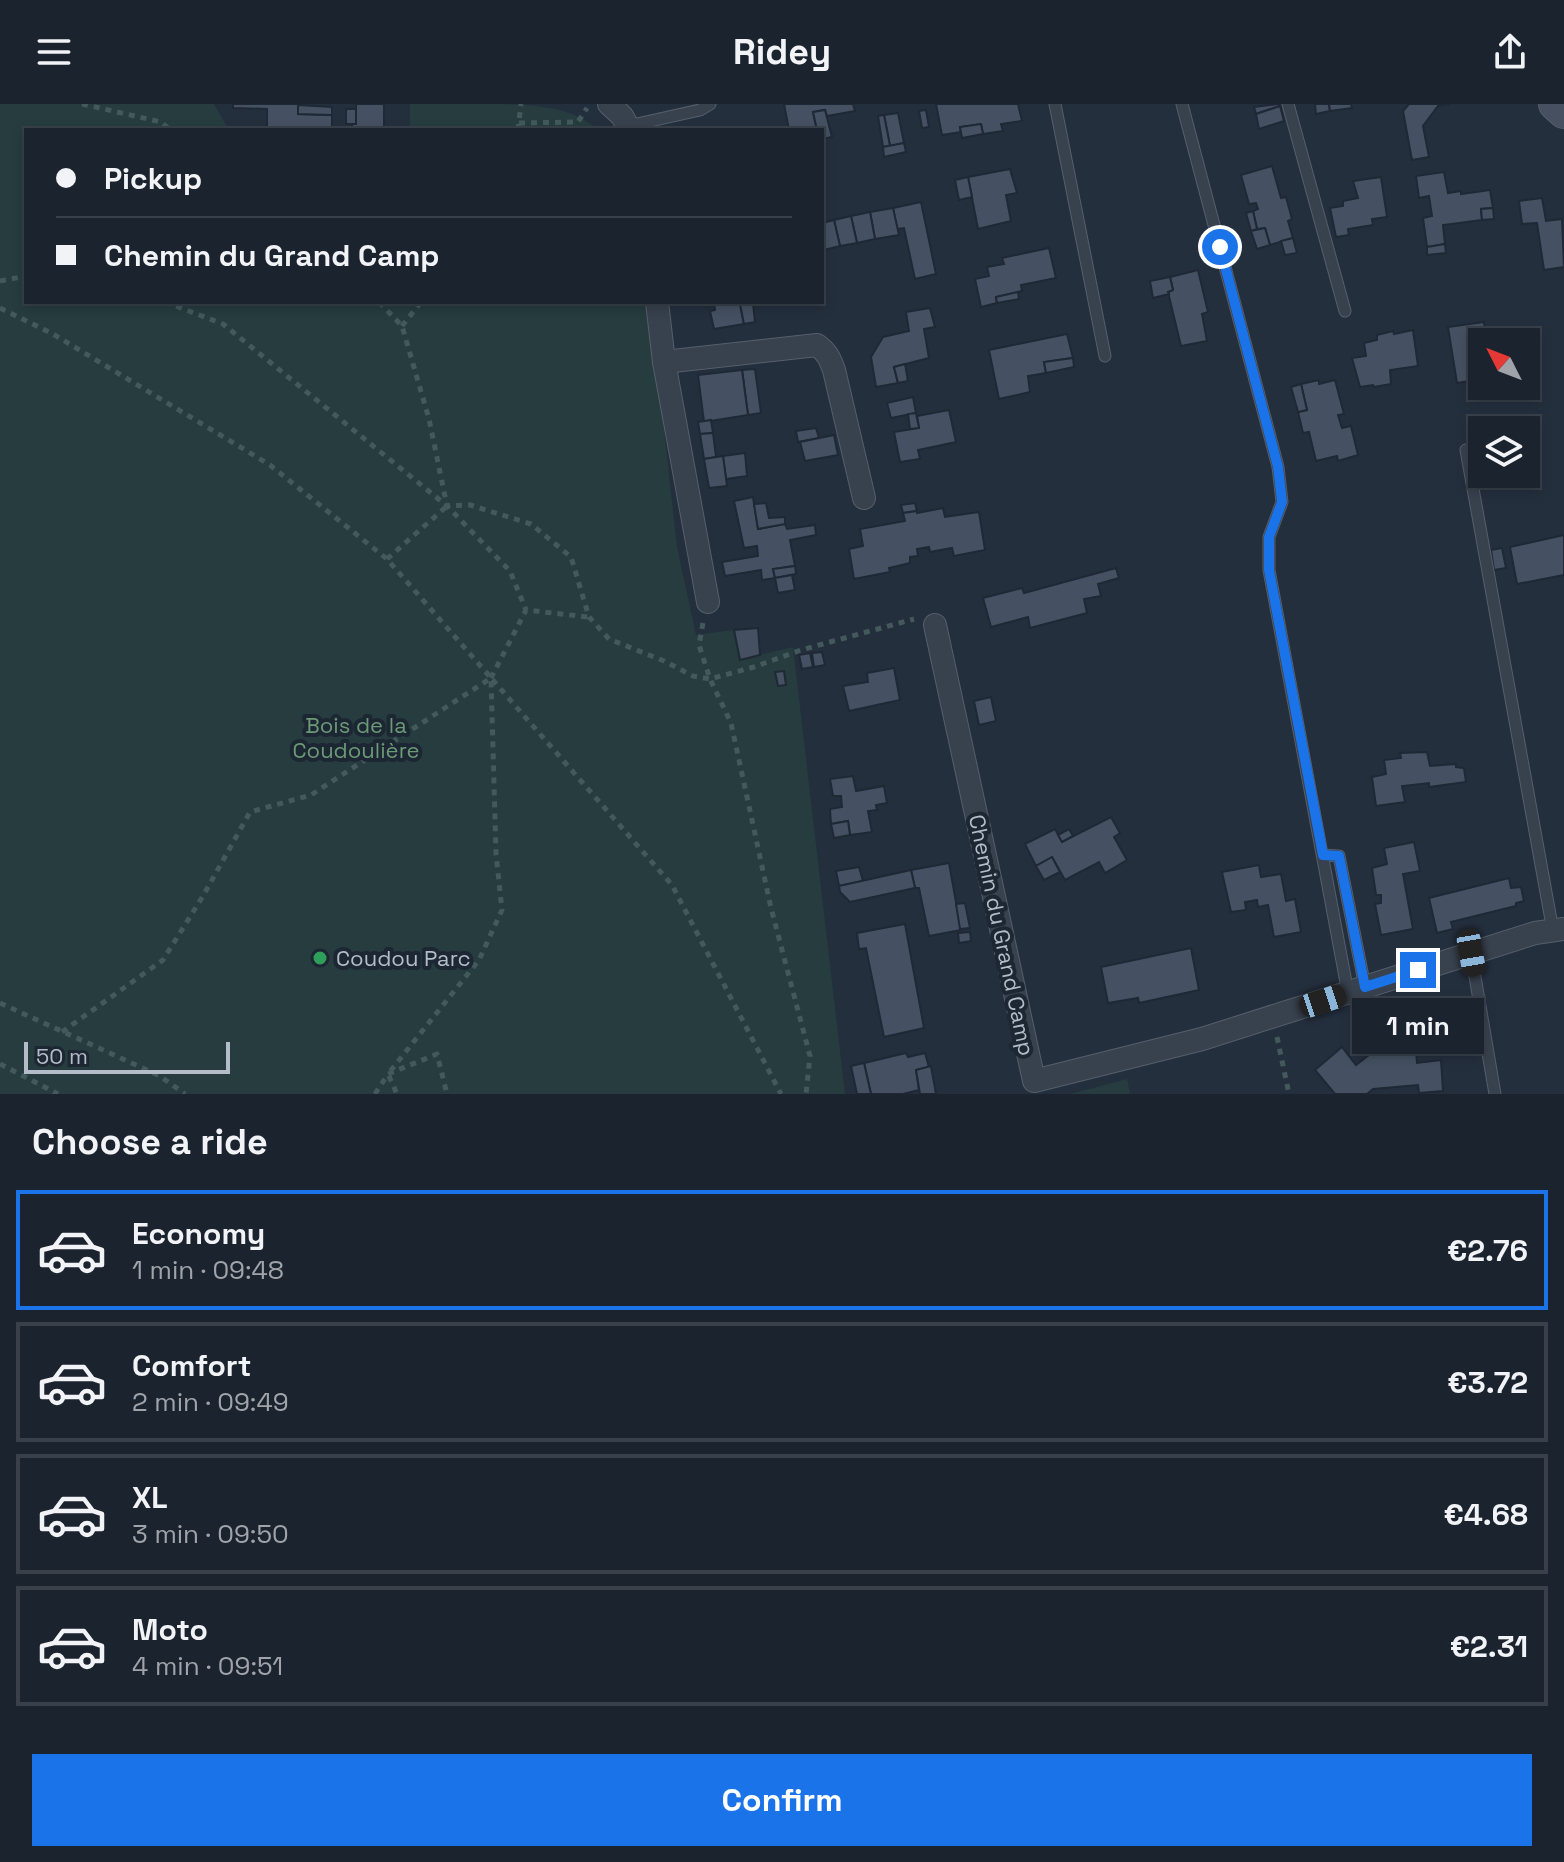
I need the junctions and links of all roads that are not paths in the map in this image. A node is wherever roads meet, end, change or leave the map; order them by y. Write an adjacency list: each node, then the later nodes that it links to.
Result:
1 (609, 104): 8 (street)
2 (710, 104): 8 (lane)
3 (1055, 104): 11 (lane)
4 (1182, 104): 17 (lane)
5 (1288, 104): 10 (lane)
6 (1555, 104): 7 (street)
7 (1564, 112)
8 (629, 128)
9 (657, 304): 12 (street)
10 (1345, 311)
11 (1105, 356)
12 (664, 362): 14 (street); 15 (street)
13 (1466, 450): 18 (lane)
14 (864, 498)
15 (708, 602)
16 (935, 625): 20 (street, Chemin du Grand Camp)
17 (1323, 855): 20 (lane); 20 (lane)
18 (1559, 930): 19 (street, Chemin du Grand Camp)
19 (1471, 953): 20 (street, Chemin du Grand Camp); 21 (lane)
20 (1357, 990)
21 (1495, 1094)

